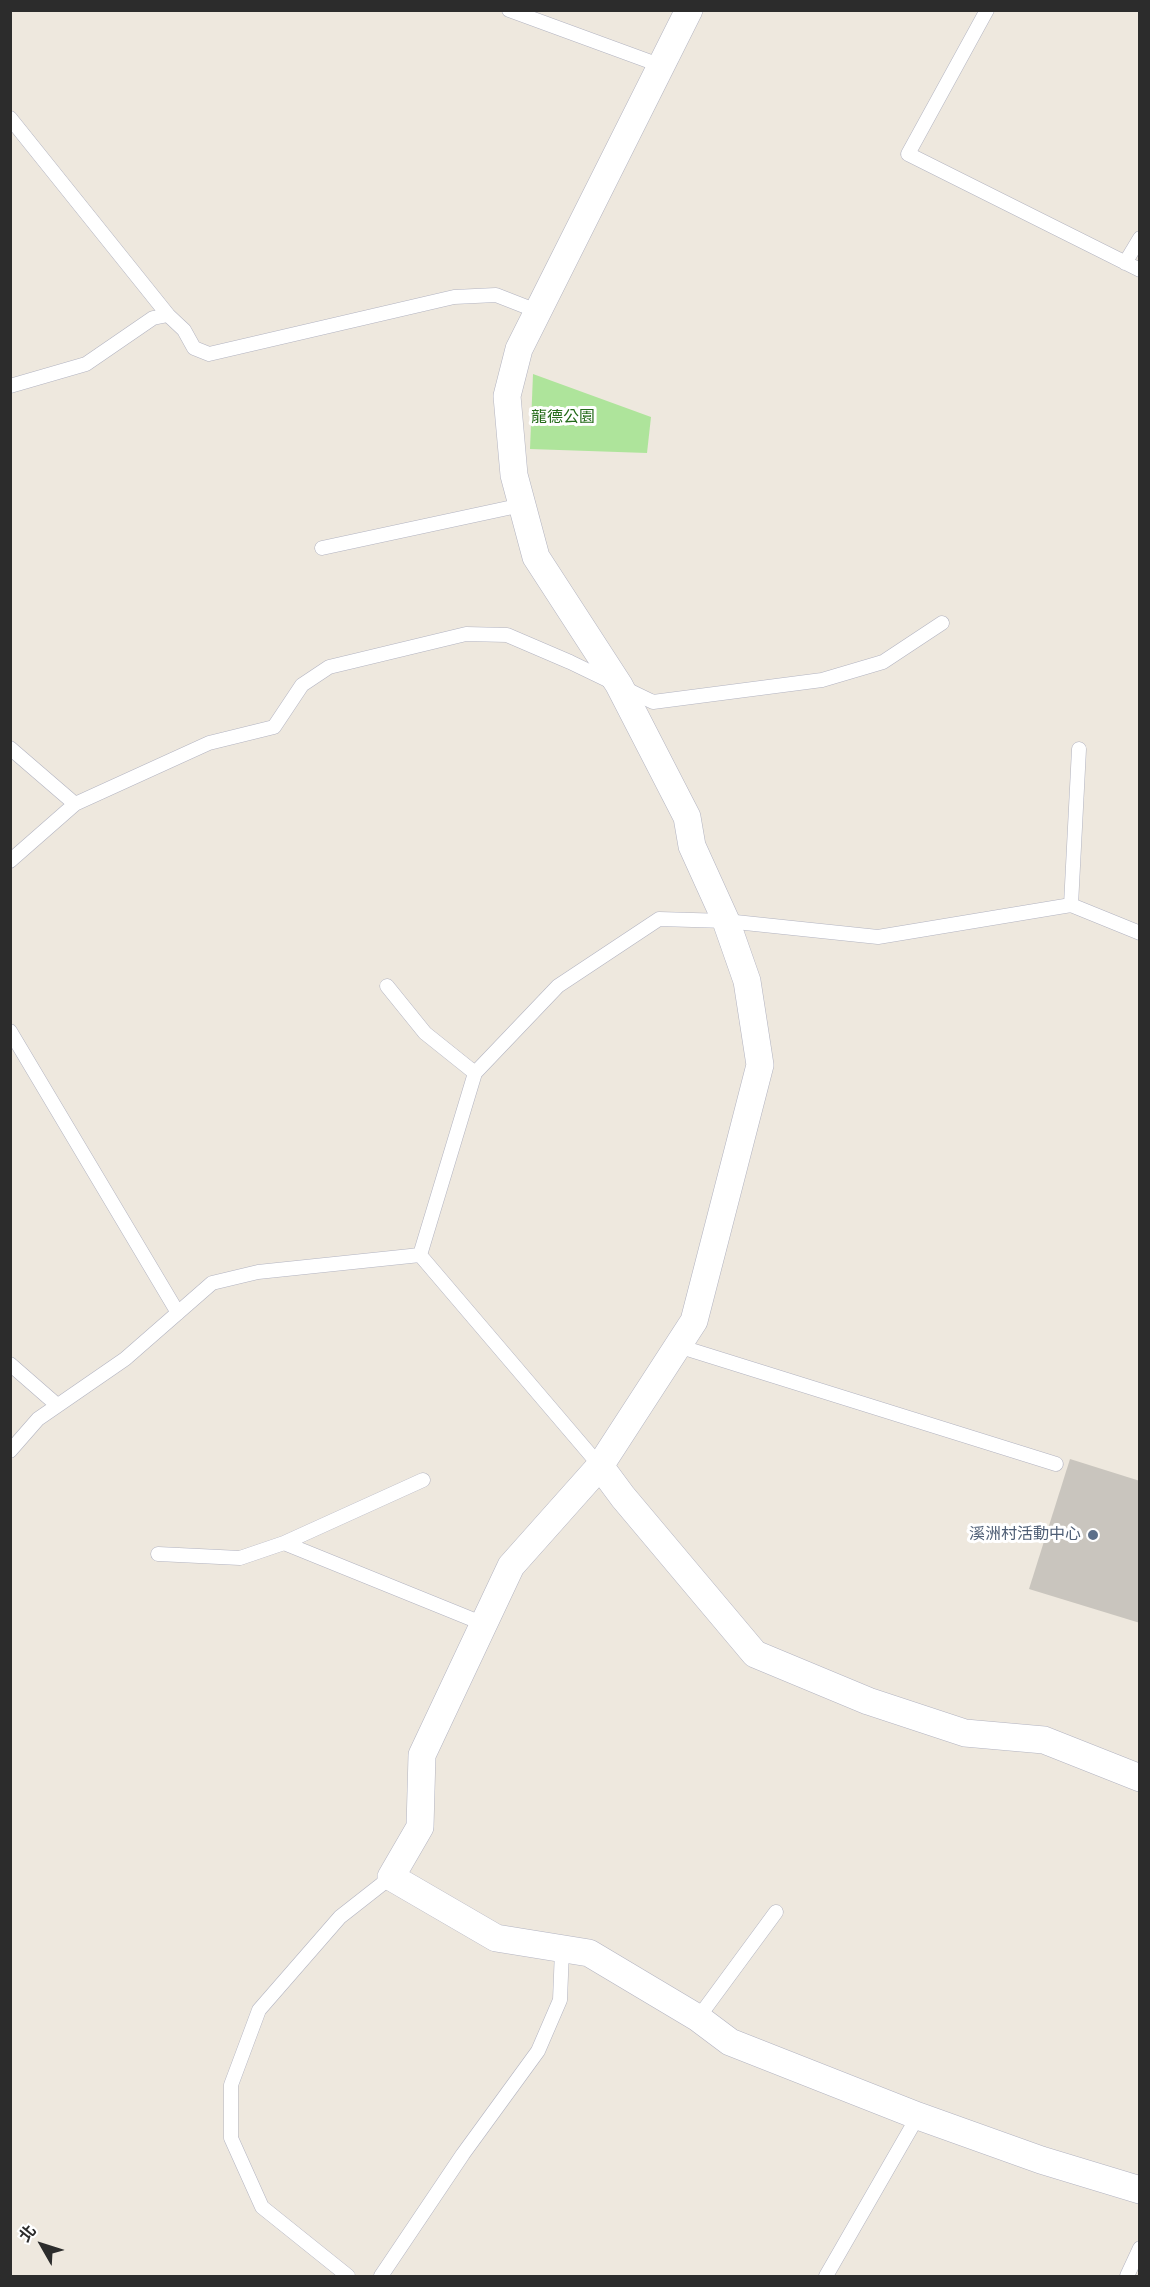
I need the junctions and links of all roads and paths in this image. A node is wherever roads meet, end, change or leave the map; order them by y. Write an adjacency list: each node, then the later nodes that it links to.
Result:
1 (508, 10): 4 (lane)
2 (688, 10): 4 (street)
3 (987, 10): 7 (lane)
4 (662, 66): 9 (street)
5 (10, 118): 10 (lane)
6 (1140, 238): 7 (lane)
7 (1125, 263): 8 (lane)
8 (1140, 270)
9 (537, 311): 10 (lane); 12 (street)
10 (168, 315): 11 (lane)
11 (10, 386)
12 (522, 505): 13 (lane); 15 (street)
13 (322, 548)
14 (942, 624): 15 (lane)
15 (619, 685): 18 (lane); 21 (street)
16 (10, 748): 18 (lane)
17 (1079, 749): 20 (lane)
18 (75, 804): 19 (lane)
19 (10, 861)
20 (1071, 904): 21 (lane); 22 (lane)
21 (726, 921): 25 (lane); 28 (street)
22 (1140, 933)
23 (387, 986): 25 (lane)
24 (10, 1031): 27 (lane)
25 (475, 1073): 26 (lane)
26 (420, 1255): 27 (lane); 33 (lane)
27 (178, 1313): 30 (lane)
28 (678, 1346): 32 (lane); 33 (street)
29 (10, 1364): 30 (lane)
30 (57, 1405): 31 (lane)
31 (10, 1452)
32 (1056, 1464)
33 (600, 1466): 37 (street); 38 (street)
34 (423, 1480): 35 (lane)
35 (284, 1543): 36 (lane); 37 (lane)
36 (158, 1554)
37 (484, 1624): 39 (street)
38 (1140, 1778)
39 (391, 1877): 41 (street); 46 (lane)
40 (776, 1912): 42 (lane)
41 (561, 1950): 42 (street); 47 (lane)
42 (698, 2018): 43 (street)
43 (918, 2116): 44 (street); 48 (lane)
44 (1140, 2190)
45 (1140, 2248): 49 (lane)
46 (348, 2277)
47 (381, 2277)
48 (826, 2277)
49 (1127, 2277)

